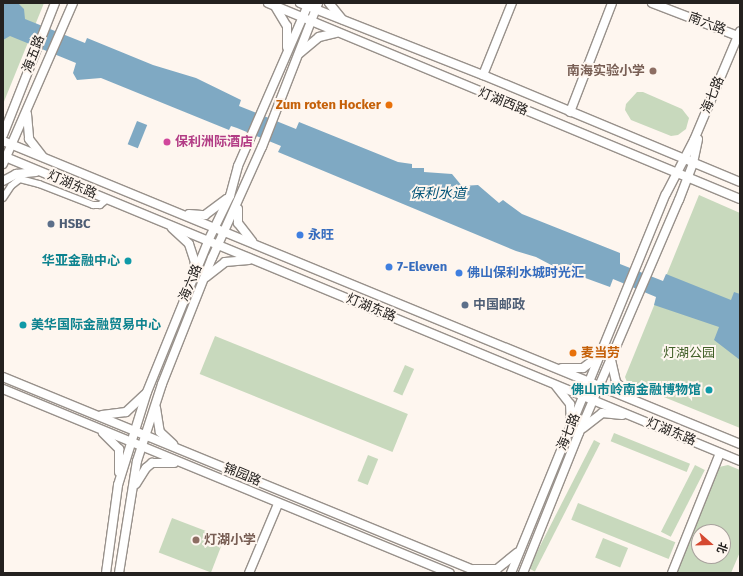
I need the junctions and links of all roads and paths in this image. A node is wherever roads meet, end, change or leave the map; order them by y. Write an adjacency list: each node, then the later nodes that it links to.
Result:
1 (55, 3): 16 (main road, 海五路)
2 (73, 3): 17 (main road)
3 (329, 3): 10 (main road)
4 (512, 3): 15 (main road)
5 (612, 3): 18 (main road)
6 (652, 3): 12 (main road, 南六路)
7 (271, 4): 9 (main road, 灯湖西路); 13 (main road)
8 (310, 5): 9 (main road, 海六路); 10 (main road, 灯湖西路)
9 (306, 19): 11 (main road, 灯湖西路); 13 (main road, 海六路); 14 (main road, 海六路)
10 (342, 19): 15 (main road, 灯湖西路)
11 (336, 33): 14 (main road); 28 (main road, 灯湖西路)
12 (739, 35): 24 (main road, 海七路); 26 (main road, 海七路)
13 (285, 54): 32 (main road, 海六路)
14 (296, 58): 36 (main road, 海六路)
15 (483, 75): 18 (main road, 灯湖西路)
16 (15, 106): 19 (main road); 20 (main road, 海五路)
17 (27, 111): 22 (main road); 25 (main road)
18 (570, 112): 24 (main road, 灯湖西路)
19 (3, 118)
20 (3, 135)
21 (3, 141): 22 (main road, 灯湖东路)
22 (12, 145): 23 (main road); 25 (main road, 灯湖东路)
23 (4, 159): 27 (main road, 灯湖东路)
24 (685, 159): 26 (main road, 灯湖西路); 28 (main road, 海七路)
25 (45, 160): 37 (main road, 灯湖东路)
26 (693, 163): 29 (main road, 海七路); 31 (main road, 灯湖西路)
27 (40, 172): 30 (main road); 35 (main road, 灯湖东路)
28 (676, 173): 29 (main road, 灯湖西路); 49 (main road, 海七路)
29 (687, 177): 34 (main road, 灯湖西路); 50 (main road, 海七路)
30 (3, 180)
31 (740, 182)
32 (230, 196): 37 (main road); 40 (main road, 海六路)
33 (3, 198): 35 (street)
34 (740, 199)
35 (106, 200): 39 (main road, 灯湖东路)
36 (240, 200): 42 (main road, 海六路); 45 (main road)
37 (173, 210): 38 (main road, 灯湖东路)
38 (190, 218): 40 (main road, 灯湖东路); 41 (main road)
39 (167, 224): 41 (main road, 灯湖东路); 47 (main road)
40 (215, 228): 42 (main road, 灯湖东路); 43 (main road, 海六路)
41 (184, 230): 43 (main road, 灯湖东路)
42 (224, 233): 44 (main road, 海六路); 45 (main road, 灯湖东路)
43 (209, 239): 44 (main road, 灯湖东路); 47 (main road, 海六路)
44 (218, 245): 46 (main road, 灯湖东路); 48 (main road, 海六路)
45 (257, 246): 51 (main road, 灯湖东路)
46 (252, 260): 48 (main road); 53 (main road, 灯湖东路)
47 (193, 278): 57 (main road, 海六路)
48 (203, 281): 59 (main road, 海六路)
49 (604, 348): 51 (main road); 54 (main road, 海七路)
50 (611, 359): 55 (main road); 61 (main road)
51 (555, 367): 54 (main road, 灯湖东路)
52 (3, 377): 62 (main road, 锦园路)
53 (553, 383): 58 (main road, 灯湖东路); 65 (main road)
54 (590, 384): 55 (main road, 灯湖东路); 58 (main road, 海七路)
55 (599, 387): 60 (main road); 61 (main road, 灯湖东路)
56 (3, 389): 64 (main road, 锦园路)
57 (147, 392): 62 (main road); 66 (main road, 海六路)
58 (585, 395): 60 (main road, 灯湖东路); 65 (main road, 海七路)
59 (157, 399): 68 (main road, 海六路); 72 (main road)
60 (593, 399): 63 (main road, 灯湖东路); 67 (main road)
61 (638, 403): 70 (main road, 灯湖东路)
62 (95, 414): 66 (main road, 锦园路)
63 (632, 417): 67 (main road); 73 (main road, 灯湖东路)
64 (91, 425): 69 (main road, 锦园路); 76 (main road)
65 (570, 429): 79 (main road, 海七路)
66 (134, 431): 68 (main road, 锦园路); 69 (main road, 海六路)
67 (579, 433): 80 (main road)
68 (144, 437): 71 (main road, 海六路); 72 (main road, 锦园路)
69 (131, 442): 71 (main road, 锦园路); 76 (main road, 海六路)
70 (740, 444)
71 (141, 447): 75 (main road, 锦园路); 77 (main road, 海六路)
72 (183, 452): 81 (main road, 锦园路)
73 (720, 453): 74 (main road, 灯湖东路); 90 (main road)
74 (740, 461)
75 (180, 463): 77 (main road); 78 (main road, 锦园路)
76 (118, 485): 82 (main road, 海六路)
77 (132, 491): 83 (main road, 海六路)
78 (278, 504): 84 (main road); 85 (main road, 锦园路)
79 (522, 548): 81 (main road); 87 (main road, 海七路)
80 (531, 553): 88 (main road); 89 (main road)
81 (470, 569): 86 (main road, 锦园路)
82 (106, 573)
83 (119, 573)
84 (249, 573)
85 (450, 573)
86 (481, 573)
87 (511, 573)
88 (523, 573)
89 (528, 573)
90 (672, 573)

